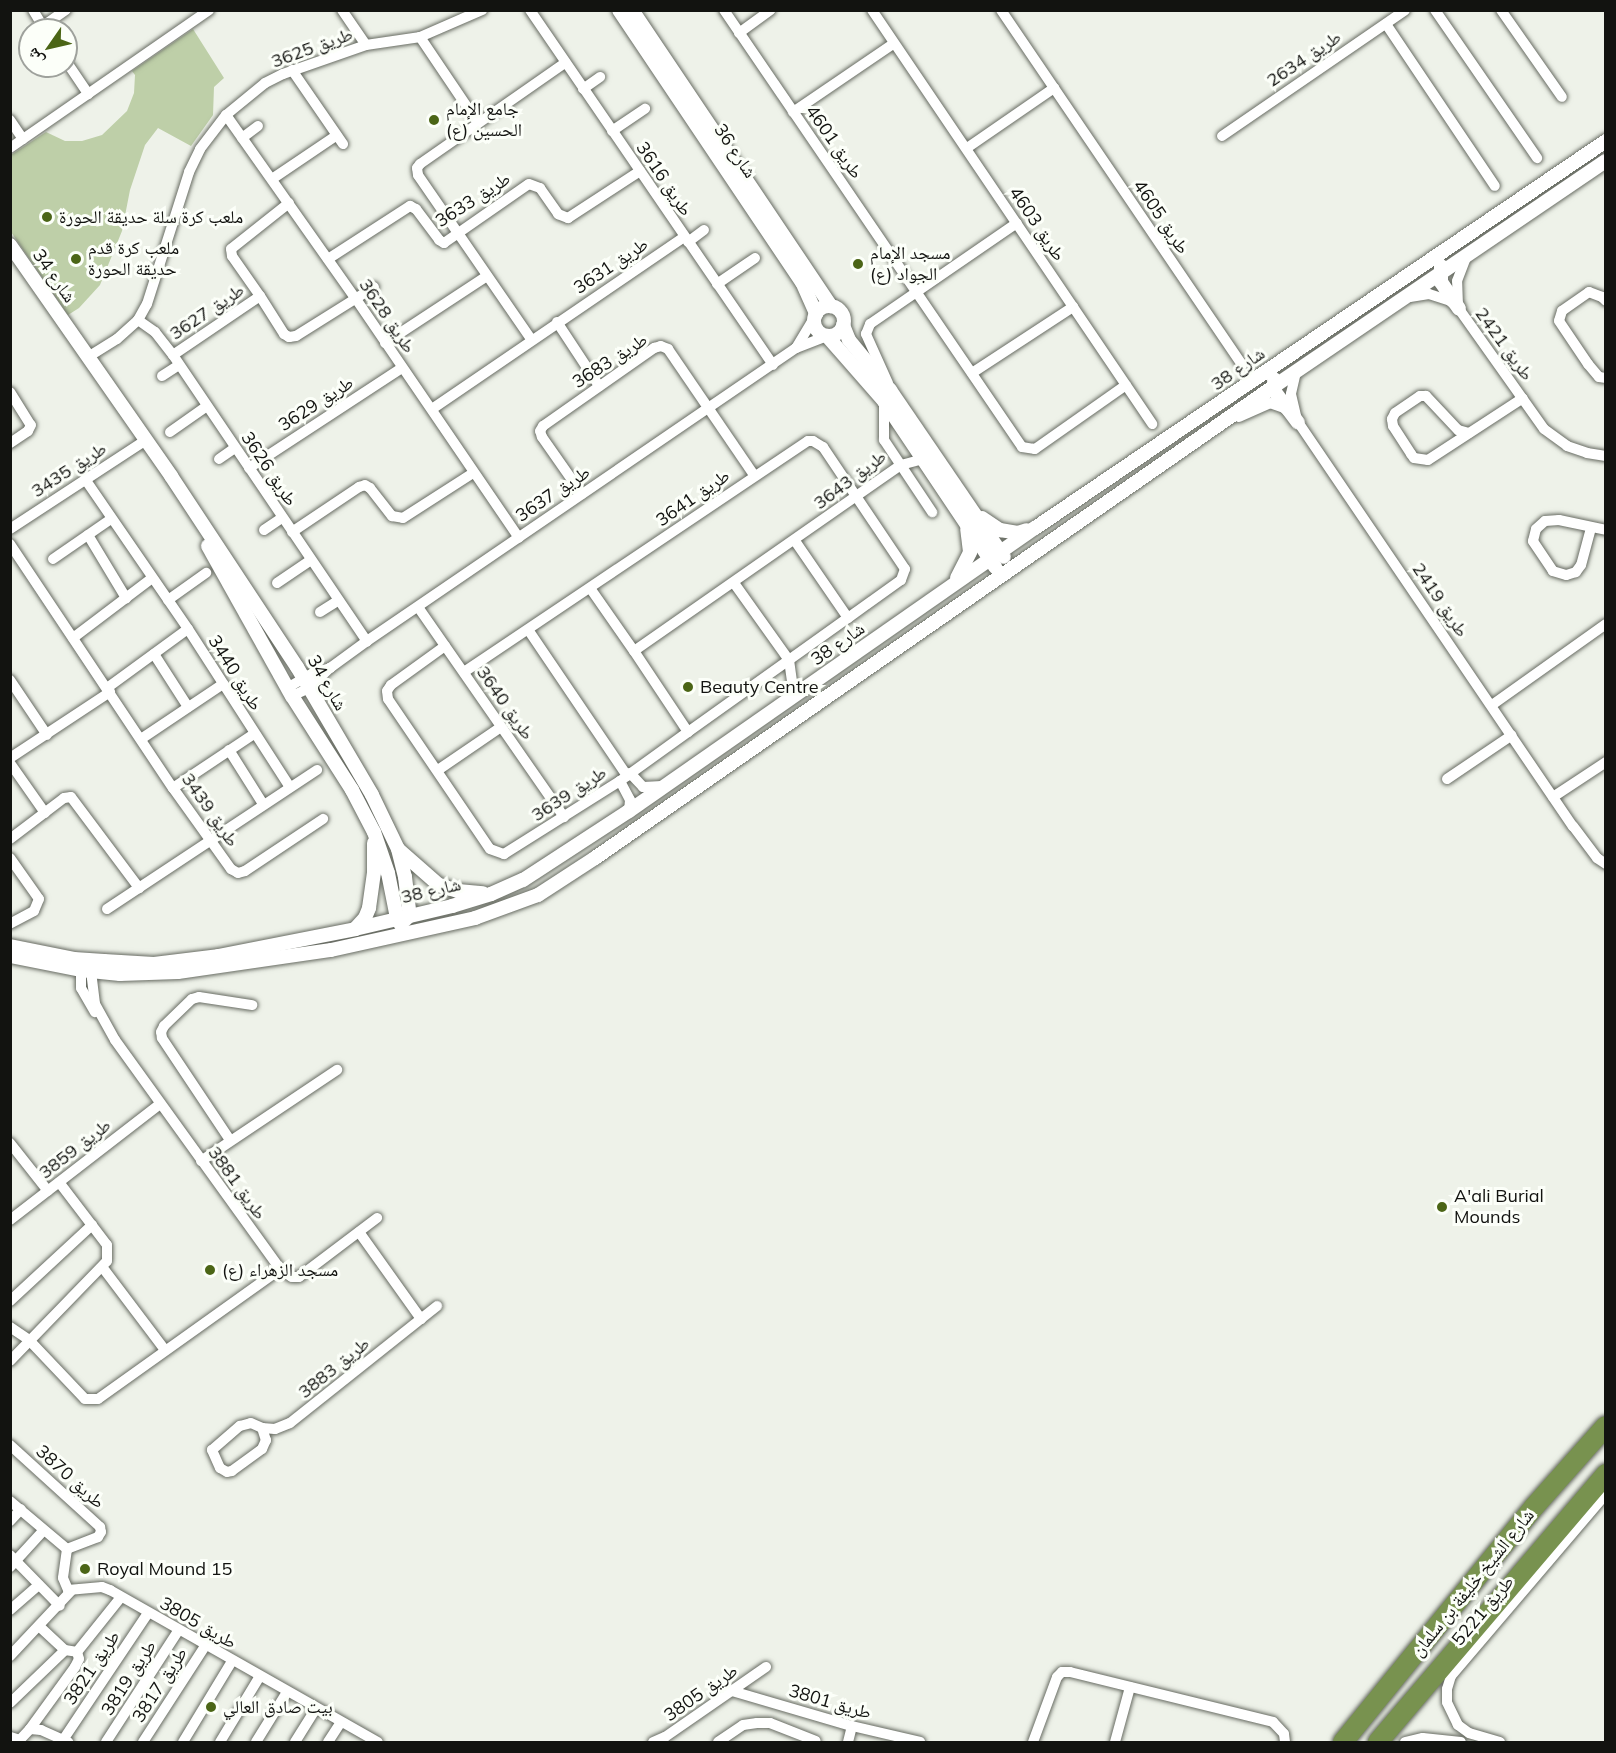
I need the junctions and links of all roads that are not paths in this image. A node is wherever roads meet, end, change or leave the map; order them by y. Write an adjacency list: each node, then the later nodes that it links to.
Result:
1 (209, 10): 14 (street)
2 (482, 10): 17 (street, طريق 3625)
3 (530, 10): 20 (street, طريق 3616)
4 (620, 10): 68 (street, شارع 36)
5 (632, 10): 65 (street, شارع 36)
6 (724, 10): 16 (street, طريق 4601)
7 (771, 10): 16 (street)
8 (872, 10): 18 (street, طريق 4603)
9 (1001, 10): 24 (street, طريق 4605)
10 (1405, 10): 15 (street, طريق 2634)
11 (1435, 10): 41 (street)
12 (1501, 10): 27 (street)
13 (343, 11): 19 (street)
14 (192, 15): 26 (street)
15 (1386, 24): 35 (street, طريق 2634); 45 (street)
16 (739, 33): 29 (street, طريق 4601)
17 (420, 37): 19 (street, طريق 3625); 32 (street)
18 (893, 44): 29 (street); 40 (street, طريق 4603)
19 (366, 45): 21 (street, طريق 3625)
20 (566, 63): 25 (street, طريق 3616); 32 (street)
21 (292, 70): 30 (street, طريق 3625); 44 (street)
22 (600, 77): 25 (street)
23 (77, 78): 26 (street)
24 (1054, 87): 40 (street); 80 (street, طريق 4605)
25 (583, 89): 34 (street, طريق 3616)
26 (88, 94): 37 (street)
27 (1562, 97)
28 (645, 109): 34 (street)
29 (793, 112): 60 (street, طريق 4601)
30 (226, 115): 36 (street, طريق 3628); 70 (street, طريق 3625)
31 (10, 120): 37 (street)
32 (478, 123): 50 (street)
33 (258, 126): 36 (street)
34 (612, 131): 43 (street, طريق 3616)
35 (1222, 136)
36 (242, 138): 44 (street, طريق 3628)
37 (23, 139): 39 (street)
38 (1605, 141): 47 (street, شارع 38)
39 (10, 148)
40 (967, 148): 48 (street, طريق 4603)
41 (1537, 158)
42 (1605, 161): 53 (street, شارع 38)
43 (639, 171): 50 (street, طريق 3633); 51 (street, طريق 3616)
44 (272, 179): 46 (street, طريق 3628)
45 (1496, 186)
46 (289, 204): 55 (street, طريق 3628); 61 (street, طريق 3627)
47 (1504, 209): 56 (street); 69 (street, شارع 38)
48 (1017, 223): 60 (street); 66 (street, طريق 4603)
49 (704, 231): 51 (street, طريق 3631)
50 (459, 234): 55 (street, طريق 3633); 57 (street)
51 (686, 239): 58 (street, طريق 3616); 71 (street, طريق 3631)
52 (10, 245): 77 (street, شارع 34)
53 (1468, 254): 56 (street, شارع 38); 67 (street, طريق 2421)
54 (755, 258): 58 (street)
55 (328, 259): 63 (street, طريق 3628)
56 (1440, 274): 62 (street, شارع 38); 67 (street)
57 (487, 276): 74 (street); 75 (street)
58 (717, 284): 79 (street, طريق 3616)
59 (374, 287): 63 (street)
60 (917, 291): 83 (street, طريق 4601); 90 (street)
61 (260, 296): 63 (street, طريق 3627); 78 (street, طريق 3627)
62 (1407, 297): 67 (street, طريق 2421); 82 (street, شارع 38)
63 (356, 299): 75 (street, طريق 3628)
64 (1605, 301): 85 (street)
65 (831, 306): 68 (street); 72 (street)
66 (1073, 307): 83 (street); 87 (street, طريق 4603)
67 (1459, 309): 91 (street, طريق 2421)
68 (815, 316): 73 (street); 76 (street, طريق 3637)
69 (1342, 319): 88 (street); 118 (street, شارع 38)
70 (138, 320): 77 (street, طريق 3625); 78 (street, طريق 3626)
71 (557, 322): 74 (street, طريق 3631); 86 (street)
72 (843, 325): 73 (street); 90 (street)
73 (827, 336): 76 (street, طريق 3637); 90 (street)
74 (531, 339): 93 (street, طريق 3631)
75 (385, 343): 81 (street, طريق 3628)
76 (796, 348): 79 (street, طريق 3637)
77 (88, 357): 100 (street, شارع 34)
78 (176, 360): 84 (street, طريق 3627); 92 (street, طريق 3626)
79 (773, 365): 94 (street, طريق 3637)
80 (1242, 365)
81 (402, 368): 93 (street, طريق 3628); 107 (street, طريق 3629)
82 (1296, 372): 88 (street, شارع 38); 95 (street, طريق 2419)
83 (972, 373): 87 (street, طريق 4601)
84 (162, 376)
85 (1605, 378)
86 (599, 386): 94 (street, طريق 3683); 112 (street, طريق 3683)
87 (1126, 386): 96 (street, طريق 4603)
88 (1273, 387): 95 (street); 99 (street, شارع 38)
89 (10, 392): 101 (street)
90 (887, 395): 105 (street); 106 (street, طريق 3643); 115 (street)
91 (1523, 398): 98 (street, طريق 2421); 103 (street, طريق 2421)
92 (207, 406): 97 (street); 102 (street, طريق 3626)
93 (432, 409): 108 (street, طريق 3628)
94 (709, 409): 109 (street, طريق 3683); 112 (street, طريق 3637)
95 (1298, 422): 99 (street, طريق 2419); 160 (street, طريق 2419)
96 (1152, 424)
97 (170, 432)
98 (1469, 433): 98 (street, طريق 2421)
99 (1200, 439): 131 (street, شارع 38)
100 (146, 440): 110 (street, شارع 34); 111 (street, طريق 3435)
101 (10, 443)
102 (235, 448): 104 (street); 107 (street, طريق 3626)
103 (1605, 456)
104 (219, 459)
105 (924, 459): 106 (street); 115 (street)
106 (901, 465): 113 (street, طريق 3643); 114 (street)
107 (249, 468): 116 (street, طريق 3626)
108 (473, 473): 123 (street); 125 (street, طريق 3628)
109 (754, 475): 113 (street, طريق 3641); 137 (street, طريق 3641)
110 (171, 476): 155 (street, شارع 34); 158 (street, شارع 34)
111 (85, 479): 117 (street, طريق 3440); 120 (street, طريق 3435)
112 (582, 494): 125 (street, طريق 3637)
113 (857, 497): 126 (street, طريق 3643); 143 (street, طريق 3641)
114 (932, 512)
115 (967, 513): 118 (street); 128 (street); 136 (street)
116 (282, 518): 121 (street); 123 (street, طريق 3626)
117 (111, 519): 124 (street); 133 (street, طريق 3440)
118 (1035, 528): 128 (street, شارع 38)
119 (1591, 528): 119 (street); 122 (street)
120 (10, 529)
121 (264, 530)
122 (1605, 530)
123 (292, 532): 130 (street, طريق 3626)
124 (88, 535): 129 (street); 138 (street)
125 (519, 538): 141 (street, طريق 3637)
126 (795, 541): 135 (street, طريق 3643); 143 (street)
127 (10, 544): 147 (street, طريق 3439)
128 (995, 555): 131 (street); 136 (street, شارع 38)
129 (53, 559)
130 (311, 560): 134 (street); 140 (street, طريق 3626)
131 (1006, 572): 197 (street, شارع 38)
132 (206, 573): 139 (street)
133 (152, 578): 138 (street); 139 (street, طريق 3440)
134 (277, 583)
135 (734, 583): 150 (street, طريق 3643); 152 (street)
136 (950, 587): 159 (street, شارع 38)
137 (590, 588): 146 (street, طريق 3641); 150 (street)
138 (126, 598): 147 (street)
139 (168, 600): 145 (street, طريق 3440)
140 (339, 600): 142 (street); 148 (street, طريق 3626)
141 (418, 606): 148 (street, طريق 3637); 149 (street, طريق 3640)
142 (320, 612)
143 (848, 618): 152 (street)
144 (1605, 624): 160 (street)
145 (188, 629): 151 (street); 156 (street, طريق 3440)
146 (529, 631): 153 (street, طريق 3641); 174 (street, طريق 3639)
147 (73, 638): 157 (street, طريق 3439)
148 (367, 642): 155 (street, طريق 3637)
149 (446, 646): 153 (street, طريق 3640); 173 (street, طريق 3639)
150 (634, 651): 163 (street)
151 (154, 654): 157 (street); 161 (street)
152 (789, 660): 159 (street); 163 (street)
153 (464, 672): 162 (street, طريق 3640)
154 (10, 680): 165 (street)
155 (306, 683): 158 (street, طريق 3637); 188 (street, شارع 34)
156 (223, 684): 161 (street); 164 (street, طريق 3440)
157 (108, 690): 165 (street); 167 (street, طريق 3439)
158 (290, 692): 185 (street, شارع 34)
159 (794, 696): 176 (street, شارع 38)
160 (1492, 705): 166 (street, طريق 2419)
161 (189, 707): 167 (street)
162 (501, 727): 173 (street); 183 (street, طريق 3640)
163 (688, 732): 174 (street)
164 (254, 734): 168 (street); 177 (street, طريق 3440)
165 (47, 735): 169 (street)
166 (1512, 735): 175 (street); 179 (street, طريق 2419)
167 (141, 739): 178 (street, طريق 3439)
168 (229, 750): 178 (street); 180 (street)
169 (10, 758)
170 (1605, 762): 179 (street)
171 (10, 763): 182 (street)
172 (317, 770): 177 (street)
173 (438, 771): 183 (street, طريق 3639)
174 (626, 777): 176 (street); 181 (street); 183 (street, طريق 3639)
175 (1448, 779)
176 (666, 786): 181 (street, شارع 38)
177 (290, 787): 180 (street)
178 (173, 788): 187 (street, طريق 3439)
179 (1553, 797): 190 (street, طريق 2419)
180 (263, 804): 187 (street)
181 (629, 811): 192 (street, شارع 38)
182 (45, 813): 186 (street); 191 (street)
183 (564, 817)
184 (323, 819): 187 (street, طريق 3439)
185 (374, 832): 194 (street, شارع 34); 196 (street)
186 (10, 839)
187 (212, 841): 191 (street)
188 (398, 849): 192 (street); 194 (street, شارع 34)
189 (10, 858): 195 (street)
190 (1605, 864)
191 (139, 888): 193 (street)
192 (491, 894): 194 (street, شارع 38)
193 (107, 909)
194 (402, 919): 196 (street, شارع 38); 197 (street); 199 (street)
195 (10, 924)
196 (355, 929): 201 (street, شارع 38)
197 (415, 932): 199 (street, شارع 38)
198 (10, 946): 201 (street, شارع 38)
199 (331, 950): 201 (street, شارع 38)
200 (10, 956): 201 (street, شارع 38)
201 (84, 966): 204 (street, طريق 3881)
202 (252, 1005): 205 (street)
203 (337, 1070): 205 (street)
204 (160, 1104): 207 (street, طريق 3881); 208 (street, طريق 3859)
205 (230, 1140): 207 (street)
206 (10, 1143): 209 (street)
207 (201, 1161): 216 (street, طريق 3881)
208 (58, 1182): 209 (street, طريق 3859); 213 (street)
209 (48, 1191): 211 (street, طريق 3859)
210 (10, 1206): 211 (street)
211 (14, 1218)
212 (377, 1218): 214 (street)
213 (92, 1225): 215 (street); 217 (street)
214 (359, 1232): 216 (street); 219 (street)
215 (103, 1268): 221 (street); 222 (street)
216 (280, 1269): 222 (street)
217 (10, 1301)
218 (437, 1306): 219 (street, طريق 3883)
219 (421, 1319): 226 (street, طريق 3883)
220 (10, 1327): 221 (street)
221 (29, 1340): 222 (street); 223 (street)
222 (165, 1350)
223 (10, 1361)
224 (1605, 1416): 231 (highway)
225 (1605, 1426): 231 (highway, شارع الشيخ خليفة بن سلمان)
226 (262, 1428): 226 (street, طريق 3883)
227 (10, 1445): 235 (street, طريق 3870)
228 (1605, 1474): 281 (highway, شارع الشيخ خليفة بن سلمان)
229 (1605, 1494): 284 (street, طريق 5221)
230 (10, 1501): 232 (street)
231 (1534, 1507): 280 (highway, شارع الشيخ خليفة بن سلمان)
232 (21, 1509): 233 (street); 234 (street)
233 (10, 1521)
234 (43, 1531): 235 (street); 236 (street)
235 (67, 1549): 238 (street)
236 (12, 1561): 237 (street)
237 (39, 1586): 240 (street); 241 (street)
238 (71, 1591): 239 (street, طريق 3805); 240 (street)
239 (121, 1597): 242 (street, طريق 3805); 247 (street)
240 (60, 1606): 243 (street)
241 (10, 1610)
242 (148, 1613): 244 (street, طريق 3805); 262 (street, طريق 3821)
243 (40, 1627): 246 (street); 248 (street)
244 (178, 1630): 245 (street, طريق 3805); 266 (street, طريق 3819)
245 (205, 1646): 249 (street, طريق 3805); 267 (street, طريق 3817)
246 (65, 1650): 247 (street); 255 (street)
247 (76, 1652): 259 (street)
248 (10, 1656)
249 (232, 1661): 251 (street, طريق 3805); 268 (street)
250 (766, 1667): 253 (street, طريق 3805)
251 (260, 1676): 254 (street, طريق 3805); 269 (street)
252 (1130, 1687): 277 (street); 278 (street); 279 (street)
253 (732, 1691): 258 (street, طريق 3801); 261 (street, طريق 3805)
254 (287, 1692): 256 (street, طريق 3805); 270 (street)
255 (10, 1703)
256 (316, 1708): 257 (street, طريق 3805); 271 (street)
257 (341, 1722): 265 (street, طريق 3805); 272 (street)
258 (852, 1726): 275 (street); 276 (street, طريق 3801)
259 (30, 1730): 262 (street); 264 (street)
260 (10, 1739): 264 (street)
261 (666, 1740): 273 (street, طريق 3805)
262 (66, 1741)
263 (816, 1741): 274 (street)
264 (19, 1742)
265 (374, 1742)
266 (106, 1743)
267 (143, 1743)
268 (183, 1743)
269 (220, 1743)
270 (256, 1743)
271 (296, 1743)
272 (328, 1743)
273 (653, 1743)
274 (718, 1743)
275 (848, 1743)
276 (920, 1743)
277 (1033, 1743)
278 (1115, 1743)
279 (1285, 1743)
280 (1343, 1743)
281 (1378, 1743)
282 (1405, 1743): 283 (street)
283 (1461, 1743)
284 (1500, 1743)

